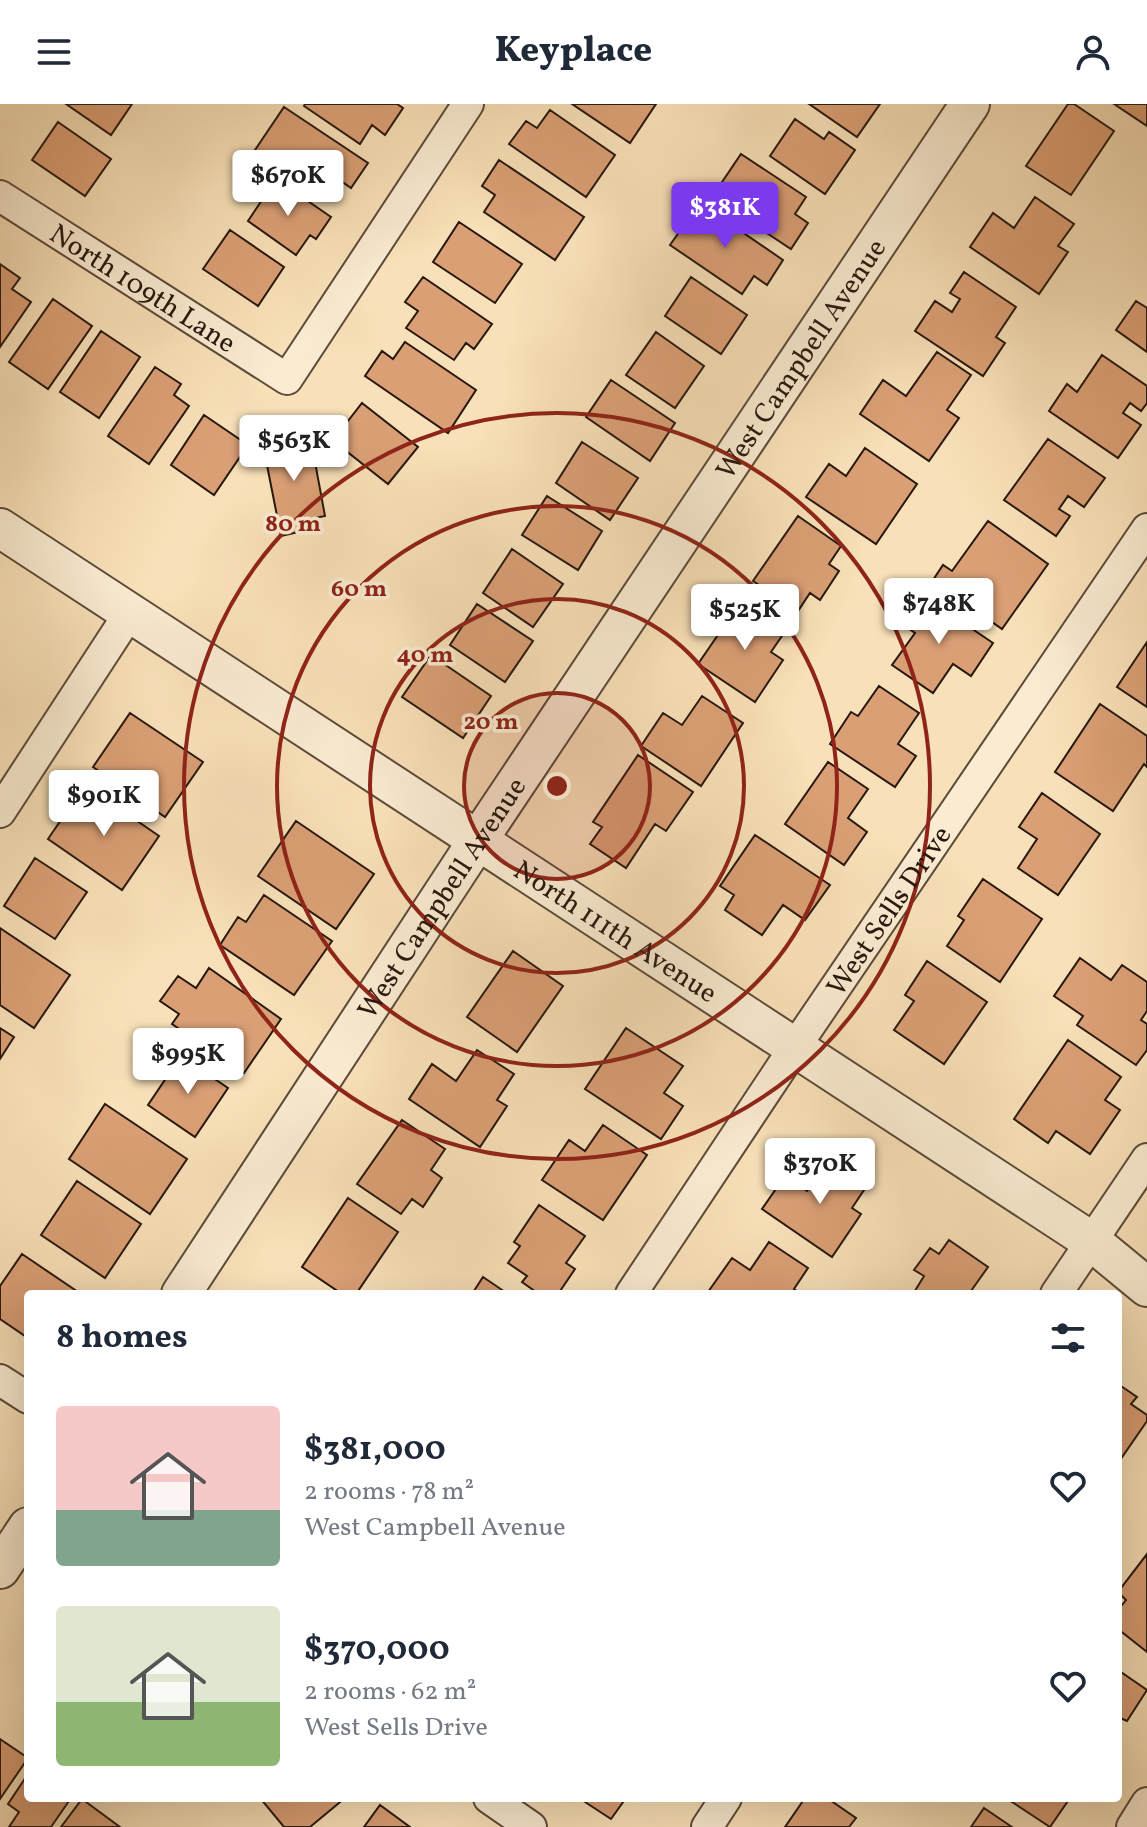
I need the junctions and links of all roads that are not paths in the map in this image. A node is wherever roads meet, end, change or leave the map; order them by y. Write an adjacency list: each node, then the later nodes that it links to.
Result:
1 (468, 104): 3 (street, North 109th Lane)
2 (970, 104): 8 (street, West Campbell Avenue)
3 (0, 196)
4 (0, 528): 6 (street, North 111th Avenue)
5 (1147, 529): 9 (street, West Sells Drive)
6 (129, 614): 7 (street); 8 (street, North 111th Avenue)
7 (0, 812)
8 (478, 840): 9 (street, North 111th Avenue); 13 (street, West Campbell Avenue)
9 (795, 1047): 11 (street, North 111th Avenue); 14 (street, West Sells Drive)
10 (1147, 1159): 11 (street)
11 (1091, 1241): 12 (street, North 111th Avenue); 15 (street)
12 (1147, 1287)
13 (184, 1290)
14 (634, 1290)
15 (1059, 1290)
16 (0, 1380): 17 (street)
17 (24, 1395)
18 (24, 1533): 19 (street)
19 (0, 1569)
20 (495, 1802): 23 (street)
21 (723, 1802): 24 (street)
22 (1147, 1803): 25 (street)
23 (531, 1827)
24 (707, 1827)
25 (1132, 1827)

